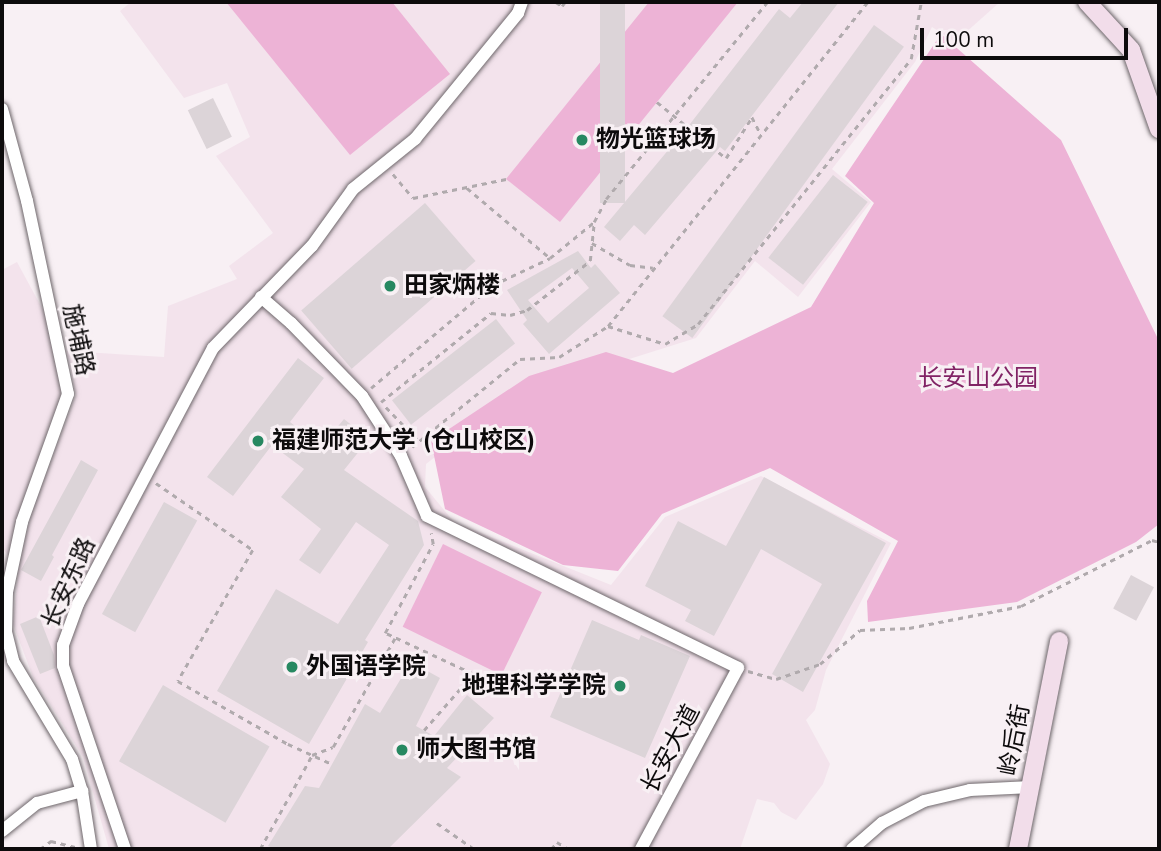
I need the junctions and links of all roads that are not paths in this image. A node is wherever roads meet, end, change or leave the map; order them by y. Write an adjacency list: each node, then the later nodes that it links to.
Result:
1 (522, 2): 5 (street, 长安东路)
2 (1087, 2): 4 (street)
3 (2, 109): 8 (street, 施埔路)
4 (1159, 129)
5 (261, 297): 13 (street, 长安东路); 14 (street, 长安大道)
6 (1059, 641): 9 (street, 岭后街)
7 (2, 642): 8 (street)
8 (13, 661): 10 (street, 施埔路)
9 (1031, 787): 15 (street); 16 (street, 岭后街)
10 (82, 791): 11 (street); 12 (street, 施埔路)
11 (2, 831)
12 (91, 849)
13 (125, 849)
14 (641, 849)
15 (852, 849)
16 (1018, 849)

